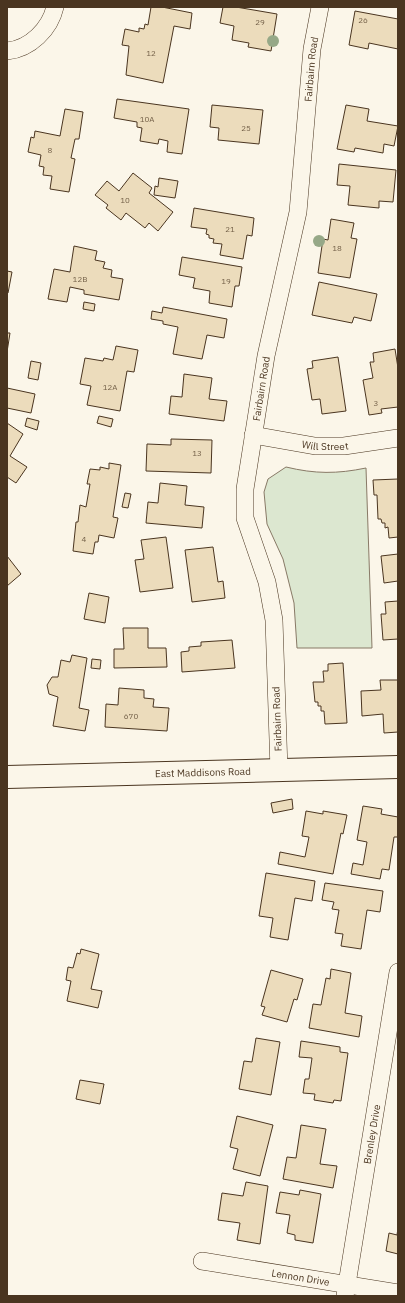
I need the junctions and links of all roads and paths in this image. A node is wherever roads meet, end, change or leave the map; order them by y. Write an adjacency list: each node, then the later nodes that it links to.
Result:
1 (55, 7): 3 (street)
2 (320, 7): 4 (street, Fairbairn Road)
3 (7, 50)
4 (253, 435): 5 (street, Will Street); 7 (street, Fairbairn Road)
5 (398, 438)
6 (398, 767): 7 (street, East Maddisons Road)
7 (279, 770): 8 (street, East Maddisons Road)
8 (7, 777)
9 (398, 972): 11 (street, Brenley Drive)
10 (202, 1261): 11 (street, Lennon Drive)
11 (346, 1290): 12 (street, Lennon Drive)
12 (398, 1293)

